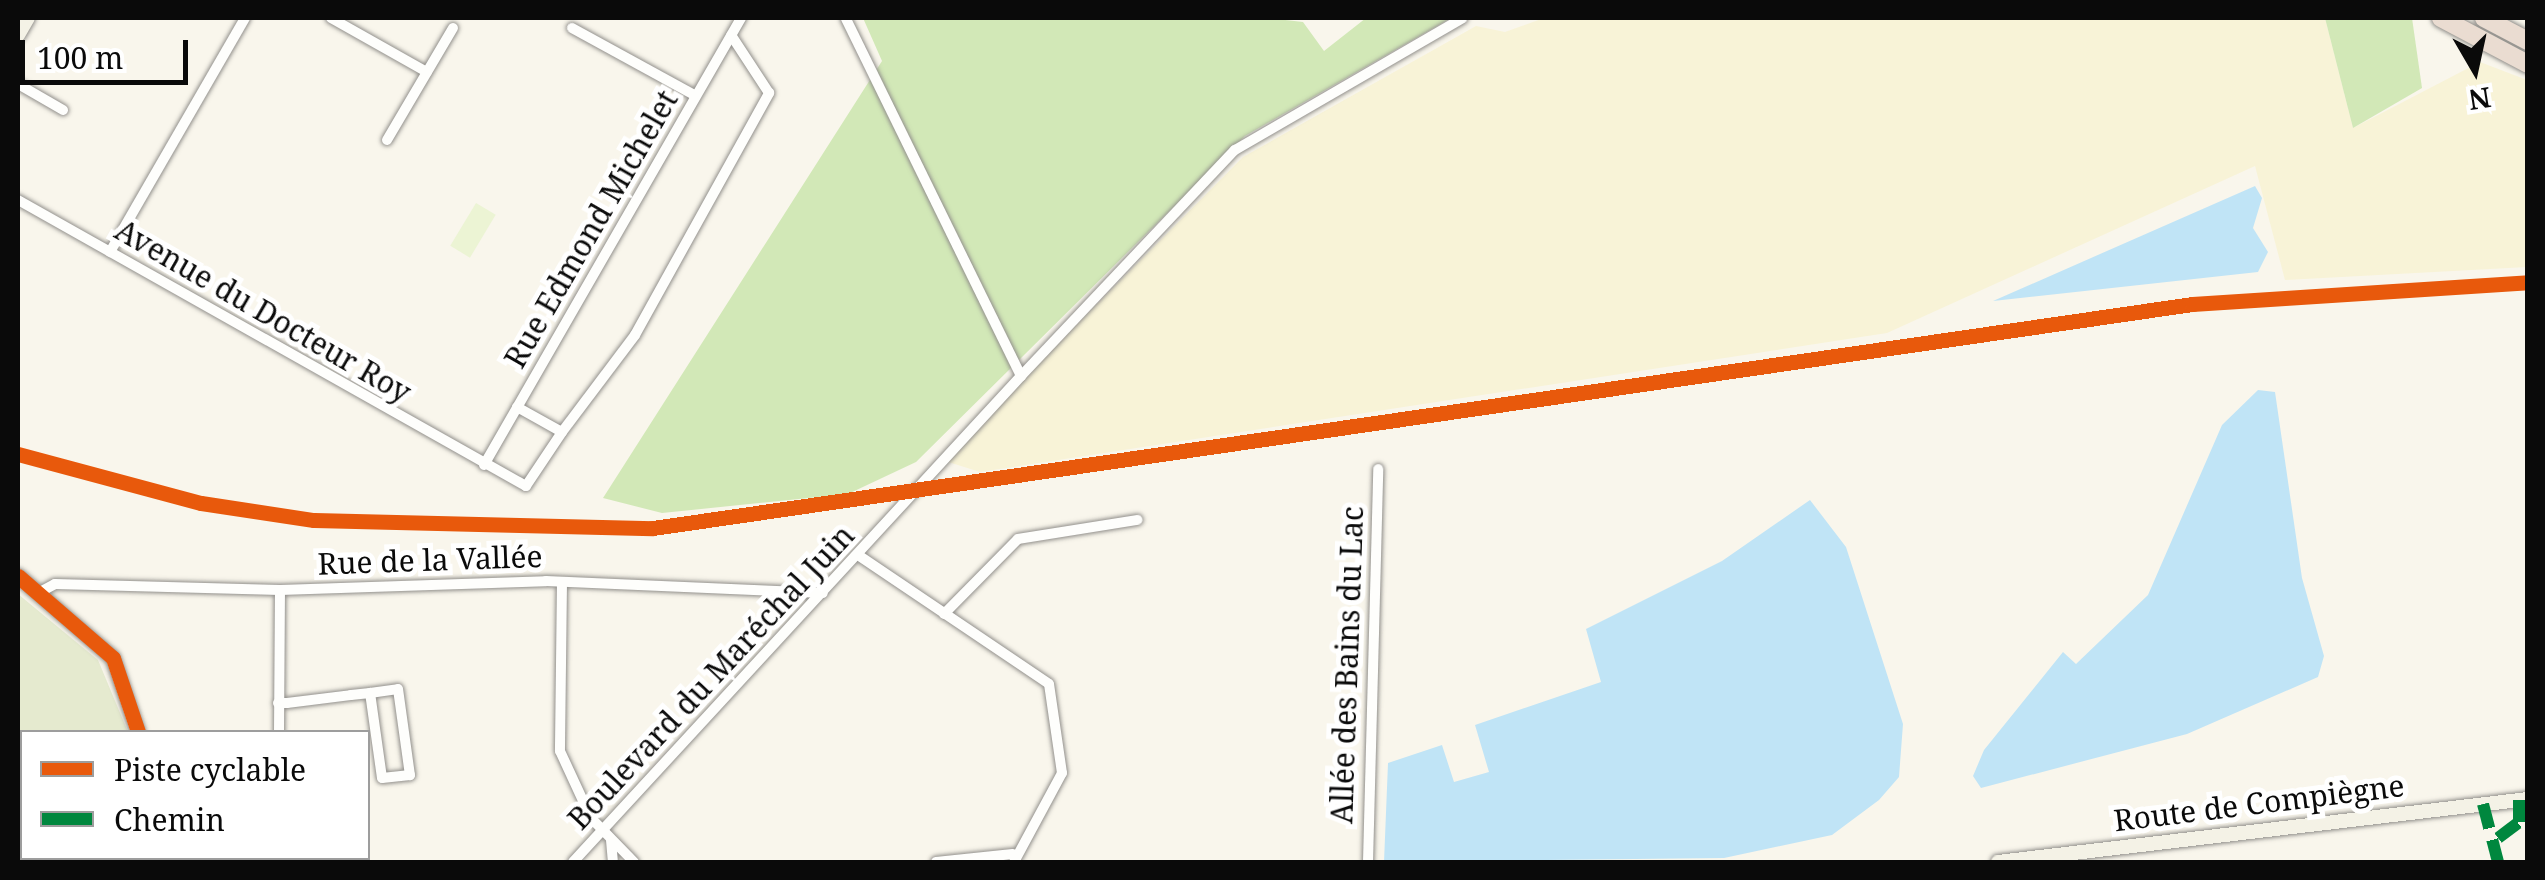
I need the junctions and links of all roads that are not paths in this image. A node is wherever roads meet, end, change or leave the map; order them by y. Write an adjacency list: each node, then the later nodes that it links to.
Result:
1 (28, 18): 11 (main road)
2 (244, 18): 21 (street)
3 (331, 18): 15 (street)
4 (741, 18): 12 (street, Rue Edmond Michelet)
5 (846, 18): 22 (street)
6 (1464, 18): 22 (street, Boulevard du Maréchal Juin)
7 (2441, 18): 14 (highway)
8 (2484, 18): 13 (highway)
9 (453, 28): 15 (street)
10 (572, 28): 17 (street)
11 (18, 35)
12 (731, 35): 17 (street, Rue Edmond Michelet); 24 (street)
13 (2528, 41)
14 (2528, 64)
15 (427, 72): 19 (street)
16 (18, 84): 18 (street)
17 (696, 96): 23 (street, Rue Edmond Michelet)
18 (63, 110)
19 (387, 140)
20 (18, 200): 21 (street, Avenue du Docteur Roy)
21 (110, 252): 25 (street, Avenue du Docteur Roy)
22 (1020, 376): 28 (street, Boulevard du Maréchal Juin)
23 (518, 407): 24 (street); 25 (street, Rue Edmond Michelet)
24 (562, 432): 25 (street, Avenue du Docteur Roy)
25 (484, 465)
26 (1378, 468): 46 (street, Allée des Bains du Lac)
27 (1137, 520): 34 (street)
28 (858, 556): 33 (street, Boulevard du Maréchal Juin); 34 (street)
29 (18, 576): 32 (main road)
30 (562, 582): 31 (street, Rue de la Vallée); 33 (street, Rue de la Vallée); 40 (street)
31 (280, 590): 32 (street, Rue de la Vallée); 36 (street)
32 (40, 592): 37 (main road)
33 (823, 593): 40 (street, Boulevard du Maréchal Juin)
34 (944, 614): 41 (street)
35 (370, 692): 35 (street); 36 (street)
36 (278, 704): 38 (street)
37 (137, 730)
38 (279, 730)
39 (2528, 798): 47 (main road, Route de Compiègne)
40 (606, 836): 42 (street, Boulevard du Maréchal Juin); 43 (street); 44 (street)
41 (1014, 858): 45 (street)
42 (573, 862)
43 (613, 862)
44 (634, 862)
45 (936, 862)
46 (1368, 862)
47 (1998, 862)

